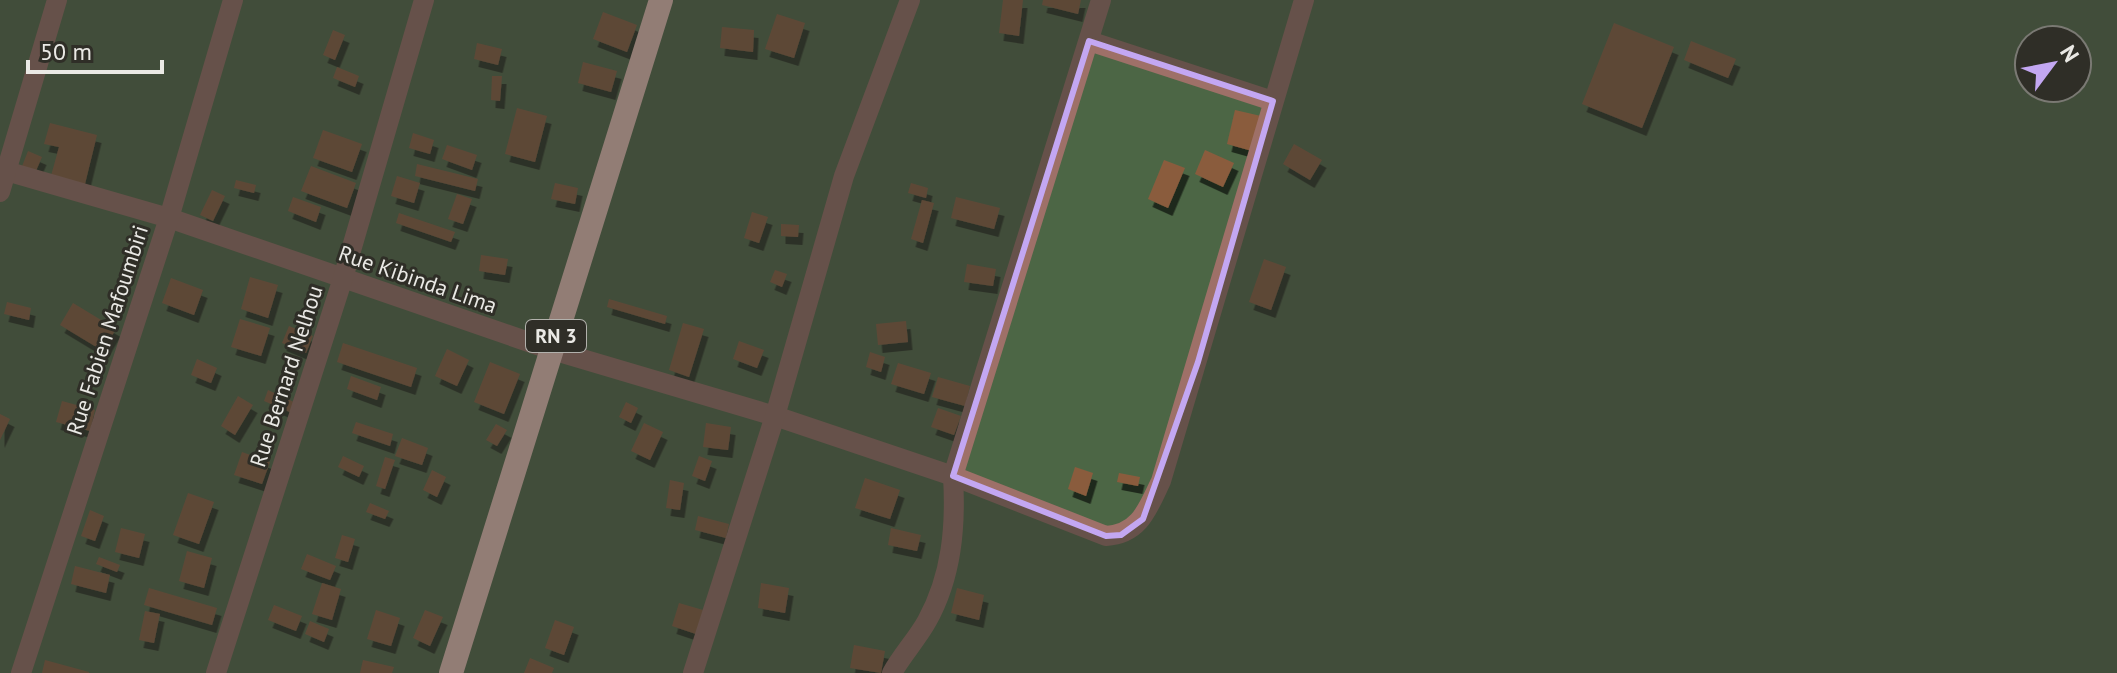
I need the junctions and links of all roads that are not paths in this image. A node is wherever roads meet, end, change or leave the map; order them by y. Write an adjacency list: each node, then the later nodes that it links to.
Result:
1 (57, 0): 10 (street)
2 (233, 0): 12 (street, Rue Fabien Mafoumbiri)
3 (424, 0): 13 (street, Rue Bernard Nelhou)
4 (661, 0): 14 (highway, RN 3)
5 (910, 0): 15 (street)
6 (1101, 0): 8 (street)
7 (1304, 0): 9 (street, Rue Kibinda Lima)
8 (1089, 41): 9 (street); 16 (street)
9 (1273, 101): 16 (street, Rue Kibinda Lima)
10 (6, 171): 11 (street); 12 (street, Rue Kibinda Lima)
11 (0, 192)
12 (169, 218): 13 (street, Rue Kibinda Lima); 17 (street, Rue Fabien Mafoumbiri)
13 (343, 278): 14 (street, Rue Kibinda Lima); 18 (street, Rue Bernard Nelhou)
14 (552, 350): 15 (street, Rue Kibinda Lima); 19 (highway, RN 3)
15 (775, 416): 16 (street, Rue Kibinda Lima); 20 (street)
16 (953, 476): 21 (street)
17 (21, 673)
18 (216, 673)
19 (451, 673)
20 (693, 673)
21 (892, 673)

